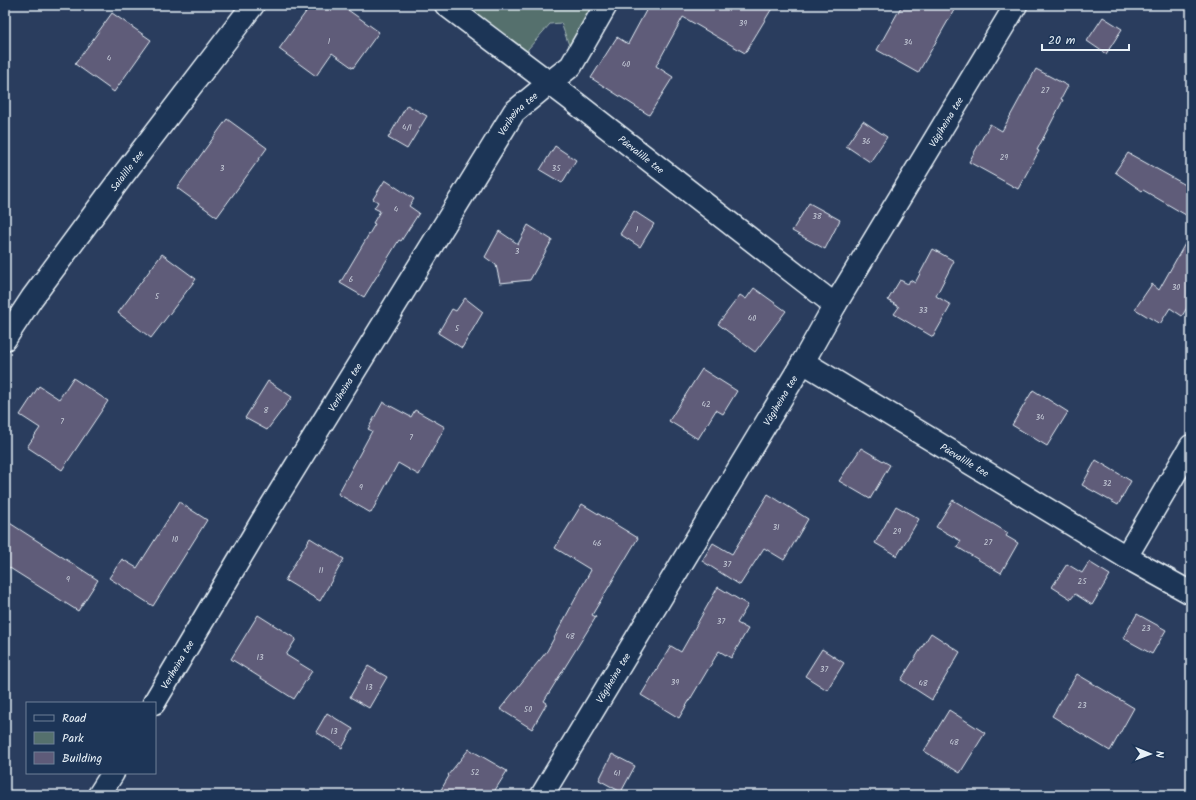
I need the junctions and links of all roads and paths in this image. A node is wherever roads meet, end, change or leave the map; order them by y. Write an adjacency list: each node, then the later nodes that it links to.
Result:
1 (253, 5): 7 (street, Saialille tee)
2 (446, 5): 5 (street, Päevalille tee)
3 (606, 5): 5 (street, Veriheina tee)
4 (1016, 5): 6 (street, Vägiheina tee)
5 (549, 83): 6 (street, Päevalille tee); 12 (street, Veriheina tee)
6 (835, 305): 8 (street, Vägiheina tee)
7 (5, 339)
8 (804, 362): 10 (street, Päevalille tee); 15 (street, Vägiheina tee)
9 (1191, 446): 10 (street)
10 (1126, 557): 11 (street, Päevalille tee)
11 (1191, 593)
12 (155, 702)
13 (111, 774): 14 (street)
14 (100, 795)
15 (542, 795)

